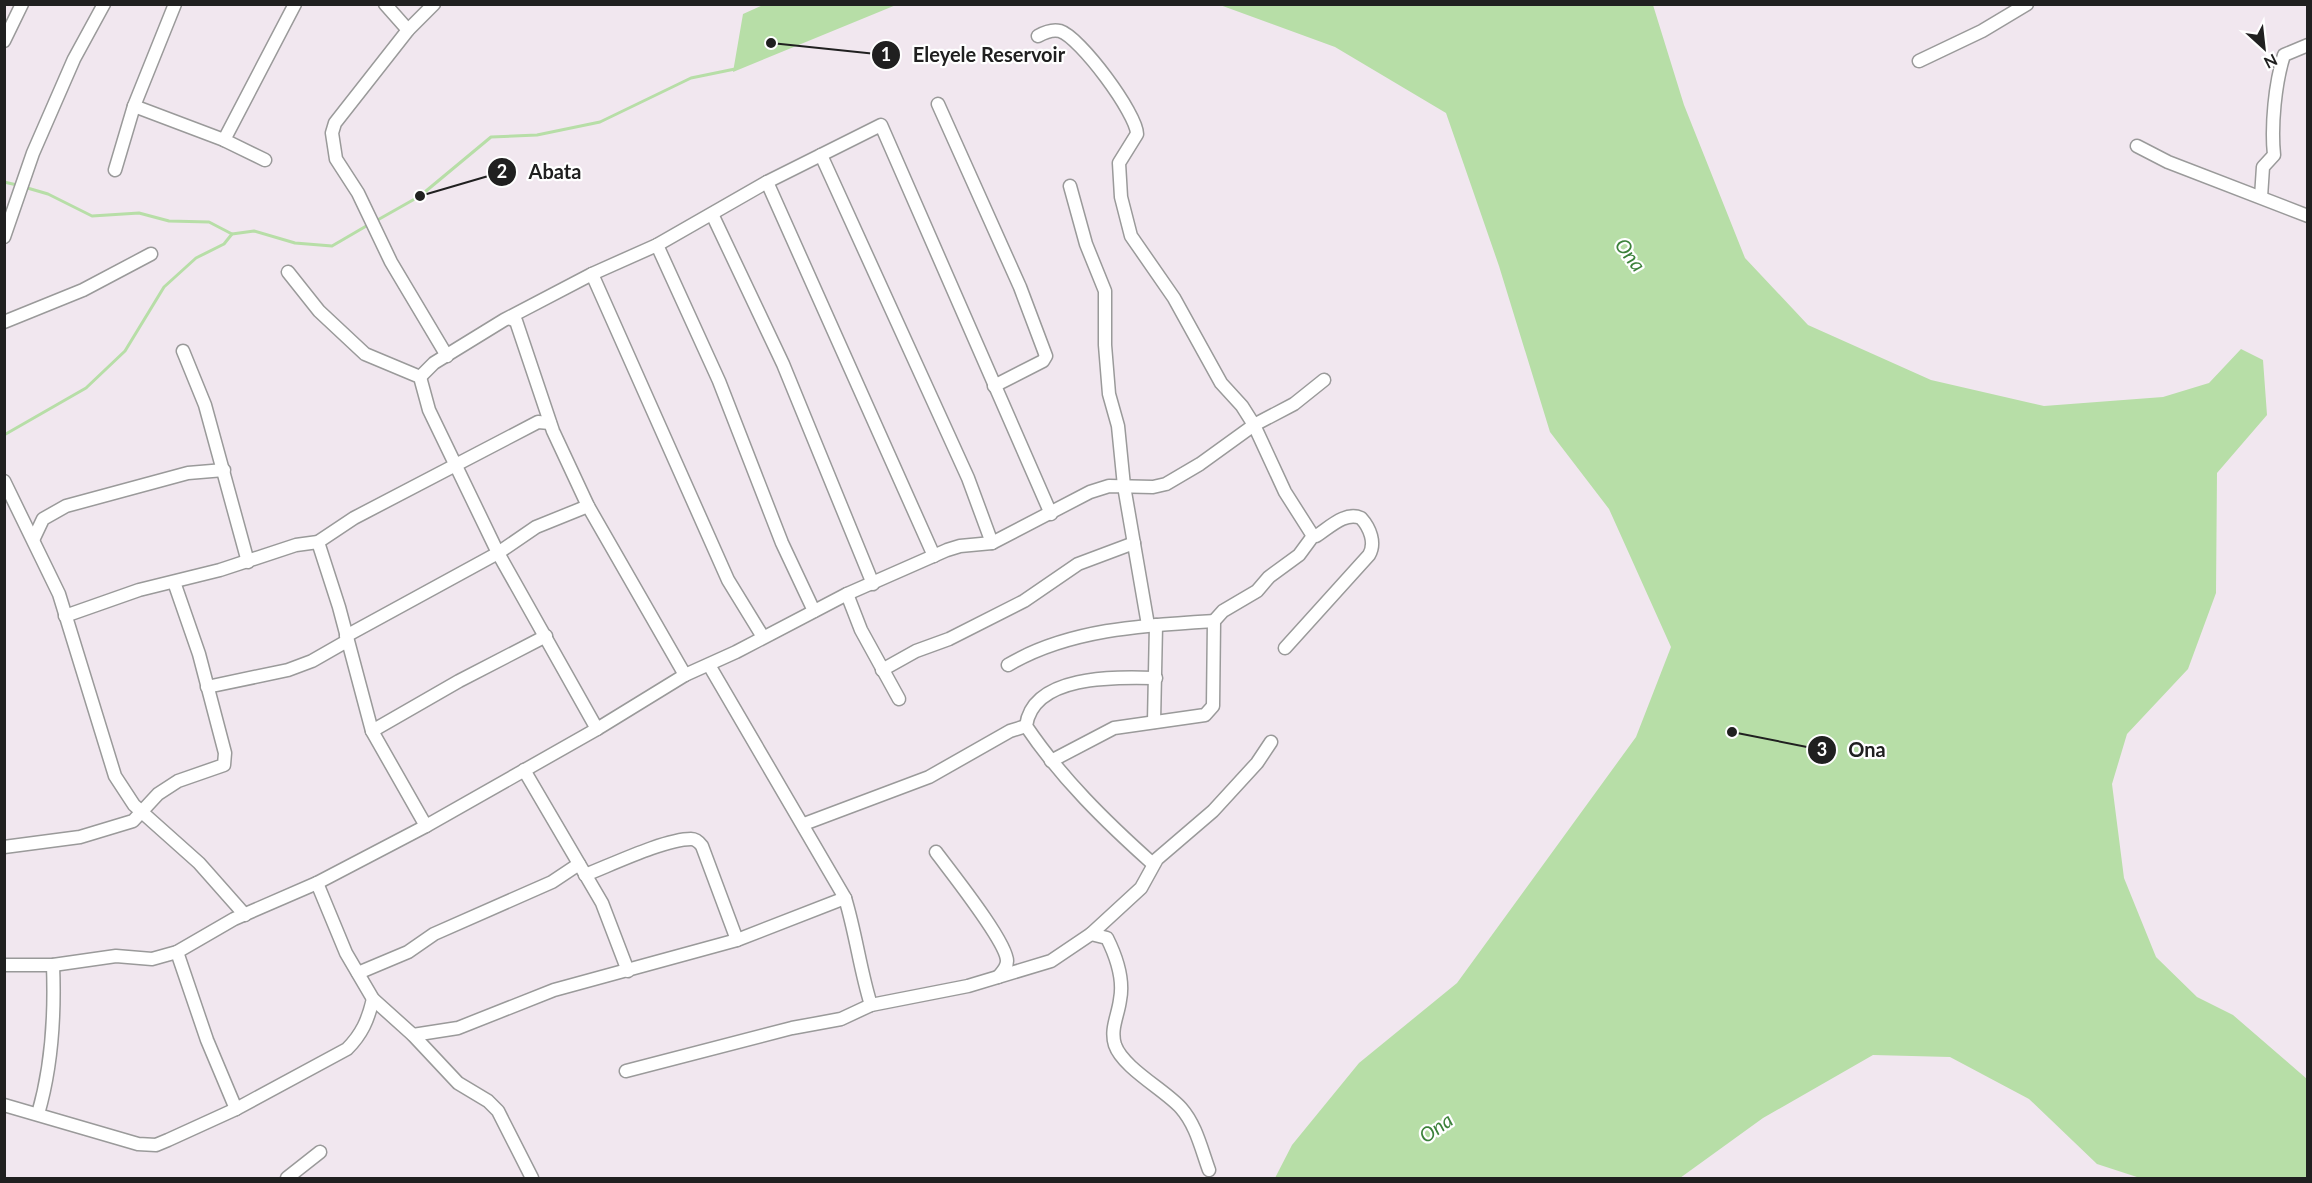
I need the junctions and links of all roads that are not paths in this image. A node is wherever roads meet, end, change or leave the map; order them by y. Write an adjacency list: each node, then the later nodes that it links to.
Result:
1 (104, 4): 25 (street)
2 (175, 4): 14 (street)
3 (295, 4): 15 (street)
4 (385, 4): 8 (street)
5 (434, 4): 8 (street)
6 (2027, 4): 12 (street)
7 (20, 5): 10 (street)
8 (408, 30): 33 (street)
9 (1038, 36): 38 (street)
10 (4, 41)
11 (2307, 45): 22 (street)
12 (1919, 62)
13 (938, 104): 36 (street)
14 (134, 106): 15 (street); 19 (street)
15 (224, 140): 18 (street)
16 (2137, 146): 22 (street)
17 (821, 155): 20 (street); 36 (street); 48 (street)
18 (265, 160)
19 (115, 170)
20 (767, 182): 23 (street); 51 (street)
21 (1070, 186): 42 (street)
22 (2261, 197): 24 (street)
23 (712, 214): 26 (street); 54 (street)
24 (2307, 216)
25 (4, 237)
26 (657, 246): 29 (street); 56 (street)
27 (151, 254): 31 (street)
28 (288, 272): 34 (street)
29 (592, 274): 30 (street); 61 (street)
30 (511, 319): 33 (street); 37 (street)
31 (4, 322)
32 (183, 351): 40 (street)
33 (447, 356): 34 (street)
34 (420, 377): 39 (street)
35 (1324, 380): 38 (street)
36 (993, 386): 44 (street)
37 (550, 423): 39 (street); 43 (street)
38 (1254, 425): 42 (street); 45 (street)
39 (454, 464): 47 (street); 50 (street)
40 (224, 470): 46 (street); 52 (street)
41 (4, 481): 46 (street)
42 (1124, 486): 44 (street); 49 (street)
43 (588, 506): 50 (street); 67 (street)
44 (1051, 514): 48 (street)
45 (1313, 536): 58 (street); 63 (street)
46 (34, 538): 57 (street)
47 (318, 542): 52 (street); 62 (street)
48 (992, 543): 51 (street)
49 (1134, 543): 59 (street); 66 (street)
50 (498, 553): 60 (street); 62 (street)
51 (934, 556): 54 (street)
52 (248, 562): 53 (street)
53 (174, 582): 57 (street); 69 (street)
54 (873, 584): 55 (street)
55 (847, 594): 56 (street); 66 (street)
56 (814, 611): 61 (street)
57 (65, 616): 78 (street)
58 (1214, 621): 59 (street); 71 (street)
59 (1152, 625): 65 (street); 68 (street)
60 (546, 636): 73 (street); 74 (street)
61 (763, 637): 64 (street)
62 (346, 638): 69 (street); 74 (street)
63 (1285, 648)
64 (709, 665): 67 (street); 79 (street)
65 (1008, 665)
66 (882, 670): 70 (street)
67 (685, 675): 73 (street)
68 (1155, 678): 71 (street); 72 (street)
69 (207, 687): 78 (street)
70 (899, 699)
71 (1154, 722): 76 (street)
72 (1026, 726): 76 (street); 79 (street)
73 (597, 729): 77 (street)
74 (372, 731): 80 (street)
75 (1271, 742): 83 (street)
76 (1051, 761): 83 (street)
77 (524, 770): 80 (street); 84 (street)
78 (141, 812): 81 (street); 87 (street)
79 (804, 824): 86 (street)
80 (426, 826): 85 (street)
81 (4, 847)
82 (936, 852): 95 (street)
83 (1153, 864): 88 (street)
84 (582, 870): 89 (street); 93 (street); 94 (street)
85 (317, 883): 87 (street); 94 (street)
86 (845, 898): 89 (street); 97 (street)
87 (245, 915): 90 (street)
88 (1091, 934): 95 (street); 104 (street)
89 (737, 940): 93 (street)
90 (177, 952): 92 (street); 101 (street)
91 (4, 965): 92 (street)
92 (53, 965): 102 (street)
93 (628, 971): 98 (street)
94 (358, 974): 96 (street)
95 (998, 977): 97 (street)
96 (374, 999): 98 (street); 101 (street)
97 (871, 1005): 99 (street)
98 (413, 1035): 106 (street)
99 (626, 1071)
100 (4, 1105): 102 (street)
101 (236, 1108): 102 (street)
102 (38, 1114)
103 (320, 1152): 105 (street)
104 (1209, 1170)
105 (287, 1179)
106 (532, 1179)

